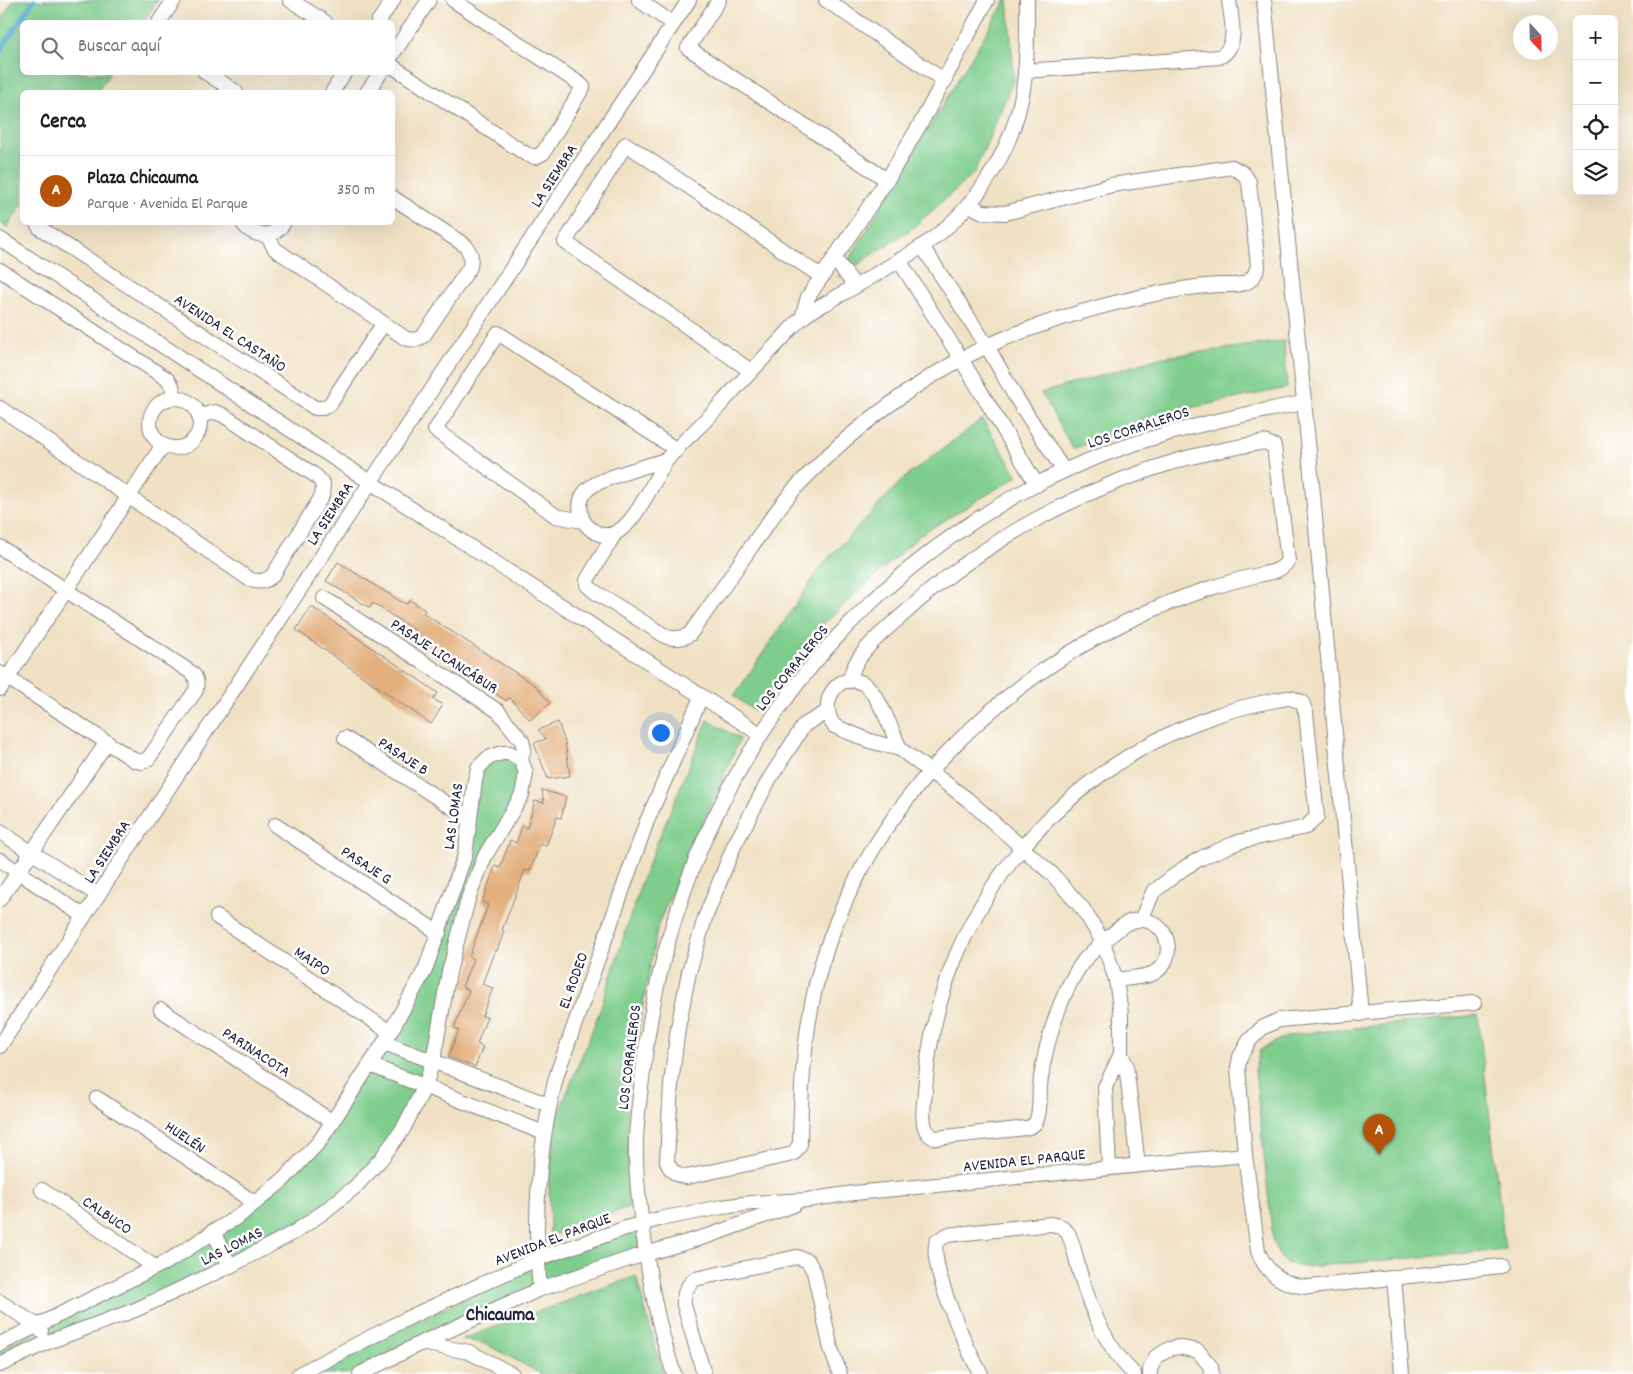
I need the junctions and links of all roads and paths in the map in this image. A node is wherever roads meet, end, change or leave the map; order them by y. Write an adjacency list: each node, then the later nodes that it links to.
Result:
1 (174, 0): 14 (street)
2 (290, 0): 15 (street)
3 (393, 0): 16 (street)
4 (428, 0): 18 (street)
5 (453, 0): 19 (street)
6 (639, 0): 17 (street)
7 (689, 0): 17 (street, LA SIEMBRA)
8 (719, 0): 28 (street)
9 (826, 0): 24 (street)
10 (987, 0): 24 (street)
11 (1027, 0): 20 (street)
12 (1229, 0): 20 (street)
13 (1264, 0): 48 (street)
14 (160, 20)
15 (322, 20)
16 (379, 20)
17 (673, 24): 54 (street, LA SIEMBRA)
18 (395, 50)
19 (395, 68)
20 (1025, 71): 30 (street)
21 (210, 75): 25 (street)
22 (343, 75): 26 (street)
23 (379, 75): 27 (street)
24 (945, 81): 28 (street)
25 (233, 90)
26 (333, 90)
27 (368, 90)
28 (887, 180): 37 (street)
29 (395, 199): 43 (street)
30 (969, 205): 36 (street); 44 (street)
31 (38, 225): 43 (street, AVENIDA EL CASTAÑO)
32 (245, 225): 34 (street)
33 (282, 225): 34 (street)
34 (267, 235): 43 (street)
35 (0, 238): 54 (street)
36 (922, 246): 38 (street); 44 (street)
37 (835, 259): 40 (street); 41 (street)
38 (899, 260): 41 (street); 45 (street)
39 (0, 270): 47 (street)
40 (822, 277): 42 (street); 46 (street)
41 (855, 286): 42 (street)
42 (802, 318): 46 (street)
43 (383, 324)
44 (987, 346): 45 (street); 53 (street)
45 (961, 359): 55 (street); 58 (street)
46 (751, 371): 52 (street)
47 (175, 398): 50 (street); 51 (street)
48 (1304, 403): 53 (street, LOS CORRALEROS); 91 (street)
49 (0, 408): 56 (street)
50 (199, 416): 51 (street); 56 (street)
51 (163, 445): 56 (street)
52 (672, 454): 57 (street); 57 (street); 58 (street)
53 (1064, 471): 55 (street, LOS CORRALEROS)
54 (370, 482): 64 (street); 80 (street, LA SIEMBRA)
55 (1036, 485): 66 (street, LOS CORRALEROS)
56 (129, 496): 60 (street)
57 (583, 521): 58 (street)
58 (614, 535)
59 (0, 547): 60 (street)
60 (66, 590): 62 (street); 68 (street)
61 (324, 598): 70 (street, PASAJE LICANCÁBUR)
62 (3, 680): 68 (street)
63 (850, 681): 65 (street); 69 (street); 71 (street)
64 (701, 697): 66 (street); 99 (street, EL RODEO)
65 (827, 712): 69 (street); 71 (street)
66 (760, 734): 108 (street, LOS CORRALEROS)
67 (345, 738): 72 (street, PASAJE B)
68 (107, 742): 76 (street)
69 (900, 749): 71 (street)
70 (521, 760): 72 (street, LAS LOMAS); 81 (street, LAS LOMAS)
71 (929, 771): 75 (street)
72 (470, 819): 79 (street, LAS LOMAS)
73 (275, 825): 86 (street, PASAJE G)
74 (0, 832): 76 (street)
75 (1022, 847): 85 (street); 87 (street); 87 (street)
76 (32, 853): 78 (street); 80 (street)
77 (0, 860): 78 (street)
78 (19, 872): 82 (street); 83 (street)
79 (454, 892): 81 (street); 86 (street, LAS LOMAS)
80 (98, 895): 83 (street, LA SIEMBRA)
81 (469, 896): 95 (street, LAS LOMAS)
82 (0, 899)
83 (84, 916): 93 (street, LA SIEMBRA)
84 (217, 917): 92 (street, MAIPO)
85 (1141, 920): 87 (street); 88 (street)
86 (440, 933): 92 (street, LAS LOMAS)
87 (1103, 942): 88 (street)
88 (1116, 980): 94 (street)
89 (1474, 1004): 91 (street)
90 (162, 1010): 100 (street, PARINACOTA)
91 (1362, 1014): 102 (street)
92 (387, 1038): 95 (street); 96 (street, LAS LOMAS)
93 (0, 1046)
94 (1121, 1054): 103 (street); 104 (street)
95 (433, 1062): 97 (street, LAS LOMAS); 99 (street)
96 (370, 1065): 97 (street); 100 (street, LAS LOMAS)
97 (425, 1086): 101 (street); 112 (street, LAS LOMAS)
98 (97, 1098): 107 (street, HUELÉN)
99 (549, 1105): 101 (street, EL RODEO)
100 (333, 1122): 107 (street, LAS LOMAS)
101 (544, 1133): 111 (street, EL RODEO)
102 (1245, 1155): 103 (street, AVENIDA EL PARQUE); 115 (street)
103 (1138, 1165): 104 (street, AVENIDA EL PARQUE)
104 (1109, 1168): 106 (street, AVENIDA EL PARQUE)
105 (42, 1190): 114 (street, CALBUCO)
106 (806, 1200): 108 (street, AVENIDA EL PARQUE); 110 (street, AVENIDA EL PARQUE)
107 (255, 1203): 109 (street, LAS LOMAS)
108 (642, 1223): 110 (street); 111 (street, AVENIDA EL PARQUE)
109 (213, 1232): 112 (street); 114 (street, LAS LOMAS)
110 (646, 1255): 116 (street, AVENIDA EL PARQUE); 126 (street)
111 (537, 1259): 116 (street, EL RODEO); 123 (street, AVENIDA EL PARQUE)
112 (230, 1266): 119 (street, LAS LOMAS)
113 (1500, 1266): 115 (street)
114 (155, 1267): 118 (street, LAS LOMAS)
115 (1394, 1277): 133 (street)
116 (540, 1289): 120 (street, AVENIDA EL PARQUE)
117 (0, 1302): 118 (street)
118 (38, 1326): 119 (street); 121 (street, LAS LOMAS)
119 (48, 1342): 122 (street, LAS LOMAS)
120 (421, 1343): 124 (street, AVENIDA EL PARQUE); 125 (street)
121 (0, 1344)
122 (0, 1365)
123 (299, 1374)
124 (360, 1374)
125 (512, 1374)
126 (674, 1374)
127 (704, 1374): 128 (street)
128 (840, 1374)
129 (981, 1374): 130 (street)
130 (1134, 1374)
131 (1150, 1374): 132 (street)
132 (1212, 1374)
133 (1402, 1374)

